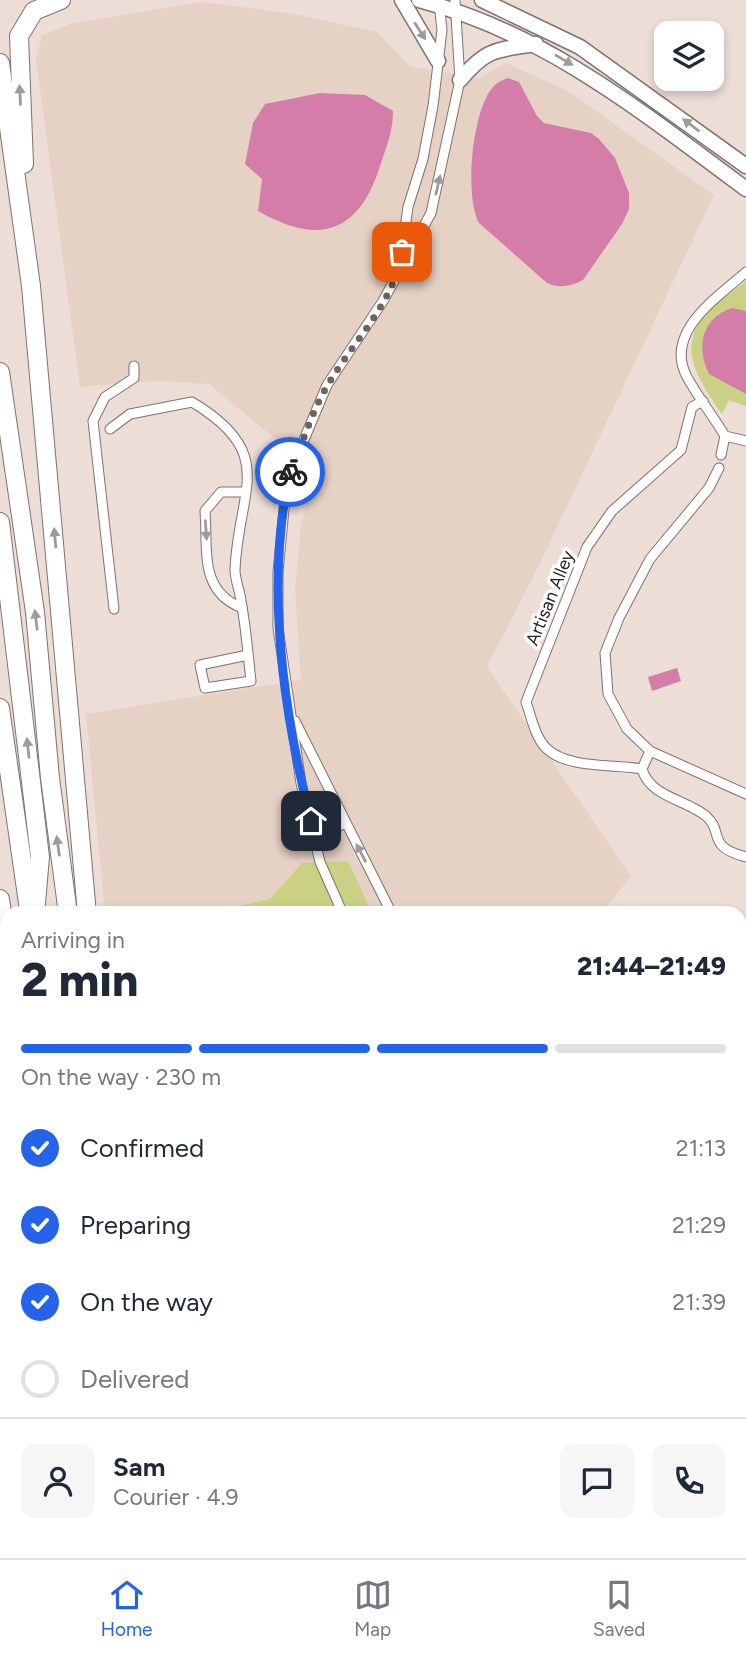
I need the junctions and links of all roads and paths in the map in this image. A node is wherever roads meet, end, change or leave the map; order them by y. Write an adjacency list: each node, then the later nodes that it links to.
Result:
1 (61, 0): 15 (highway, one-way to 1)
2 (402, 0): 8 (main road, one-way to 8)
3 (419, 0): 5 (main road)
4 (482, 0): 11 (main road, one-way to 4)
5 (439, 3): 6 (main road); 8 (street)
6 (456, 6): 7 (main road); 10 (street)
7 (536, 44): 10 (main road); 12 (main road, one-way to 12)
8 (438, 61): 13 (street)
9 (0, 63): 15 (highway)
10 (460, 80): 13 (street, one-way to 10)
11 (746, 166)
12 (746, 189)
13 (399, 269): 30 (street)
14 (746, 272): 18 (street)
15 (31, 286): 40 (highway, one-way to 15)
16 (134, 366): 27 (street)
17 (0, 372): 39 (highway, one-way to 17)
18 (703, 401): 20 (street); 32 (street, Artisan Alley)
19 (110, 429): 24 (street)
20 (725, 436): 21 (street); 22 (street)
21 (746, 440)
22 (721, 455)
23 (719, 468): 31 (street)
24 (245, 492): 26 (street); 26 (street, one-way to 26)
25 (0, 522): 38 (highway, one-way to 25)
26 (242, 608): 28 (street)
27 (114, 609)
28 (248, 655): 28 (street)
29 (0, 708): 37 (highway)
30 (290, 711): 34 (street); 35 (street)
31 (650, 751): 32 (street); 33 (street)
32 (642, 769): 36 (street)
33 (746, 794)
34 (345, 823): 35 (street); 42 (street, one-way to 34)
35 (316, 838): 41 (street)
36 (746, 857)
37 (29, 906)
38 (36, 906)
39 (67, 906)
40 (86, 906)
41 (340, 906)
42 (388, 906)

